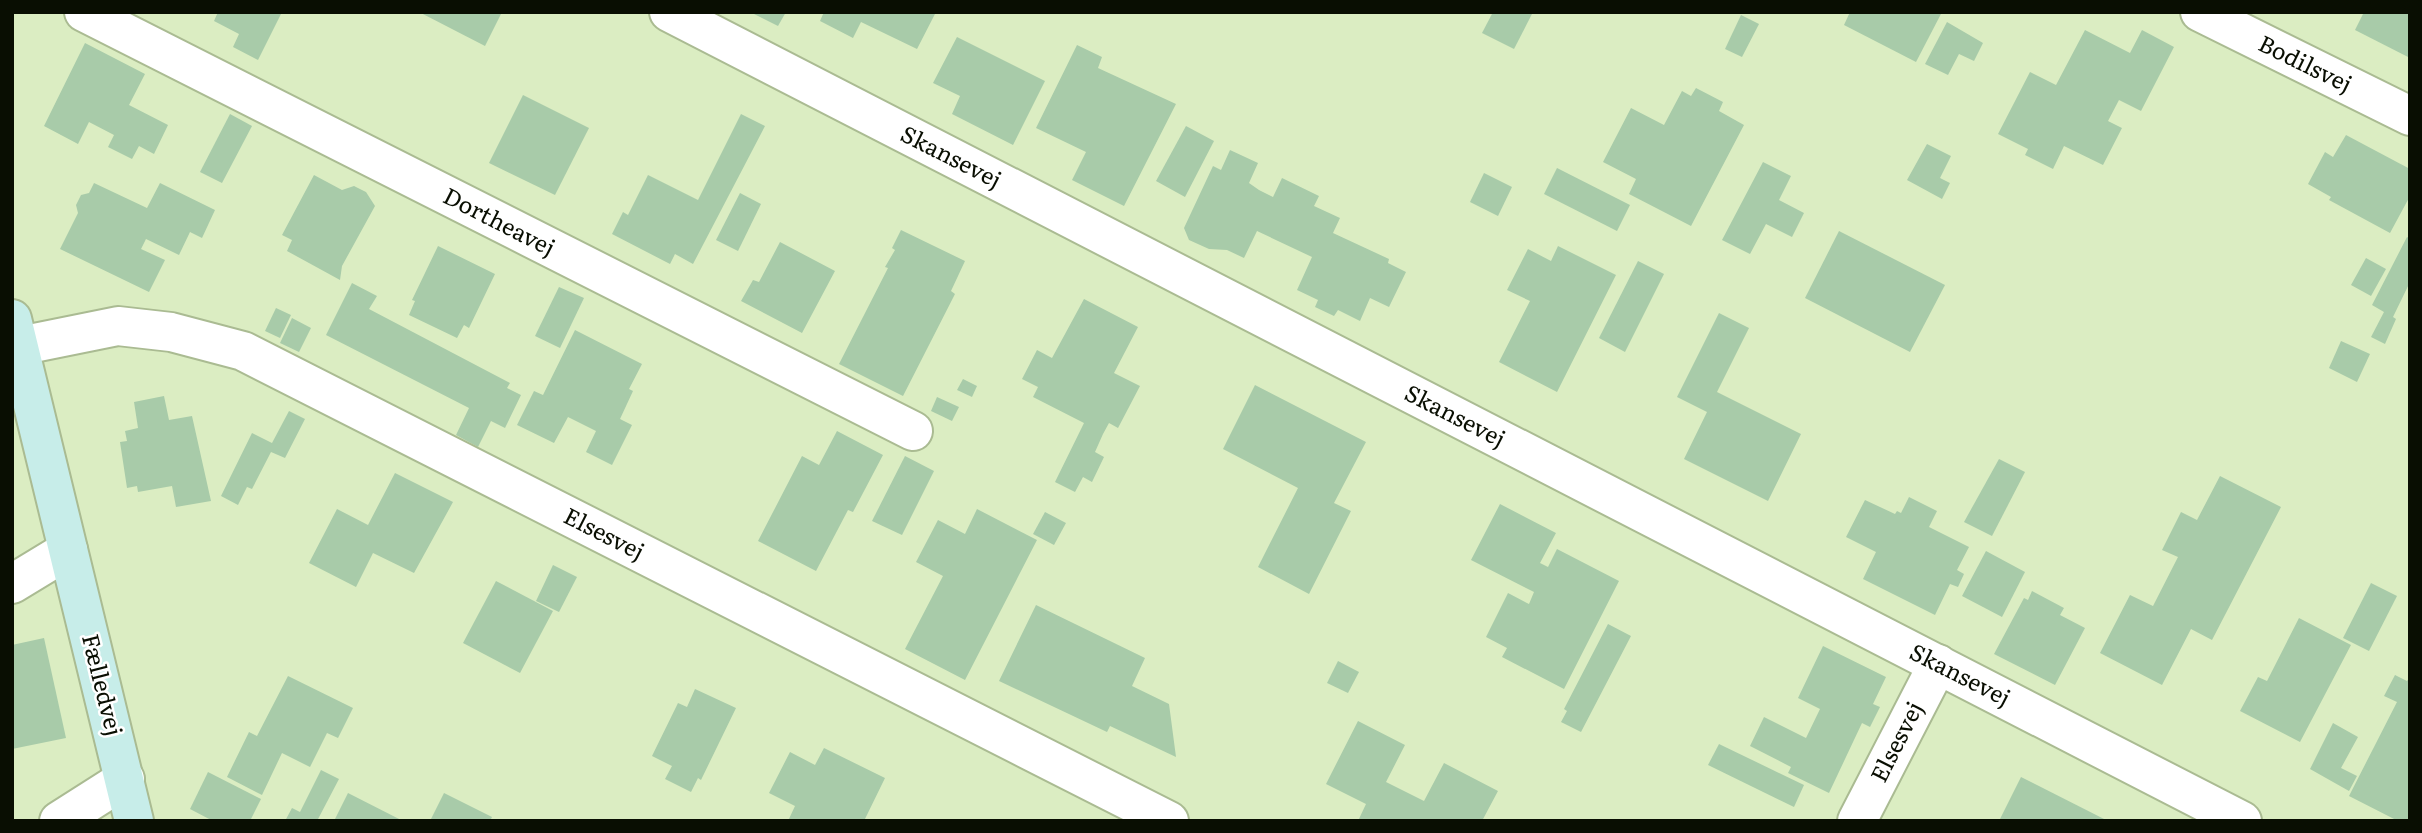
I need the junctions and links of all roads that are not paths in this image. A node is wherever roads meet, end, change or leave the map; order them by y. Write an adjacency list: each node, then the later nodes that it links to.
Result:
1 (85, 12): 7 (street, Dortheavej)
2 (668, 12): 10 (street, Skansevej)
3 (2200, 12): 4 (street, Bodilsvej)
4 (2410, 116)
5 (15, 332): 6 (street, Fælledvej); 14 (street, Elsesvej)
6 (24, 417): 8 (street, Fælledvej)
7 (913, 431)
8 (68, 550): 9 (street); 11 (street, Fælledvej)
9 (12, 584)
10 (1938, 664): 15 (street, Elsesvej); 16 (street, Skansevej)
11 (125, 779): 12 (street); 13 (street, Fælledvej)
12 (59, 821)
13 (134, 821)
14 (1169, 821)
15 (1857, 821)
16 (2242, 821)

